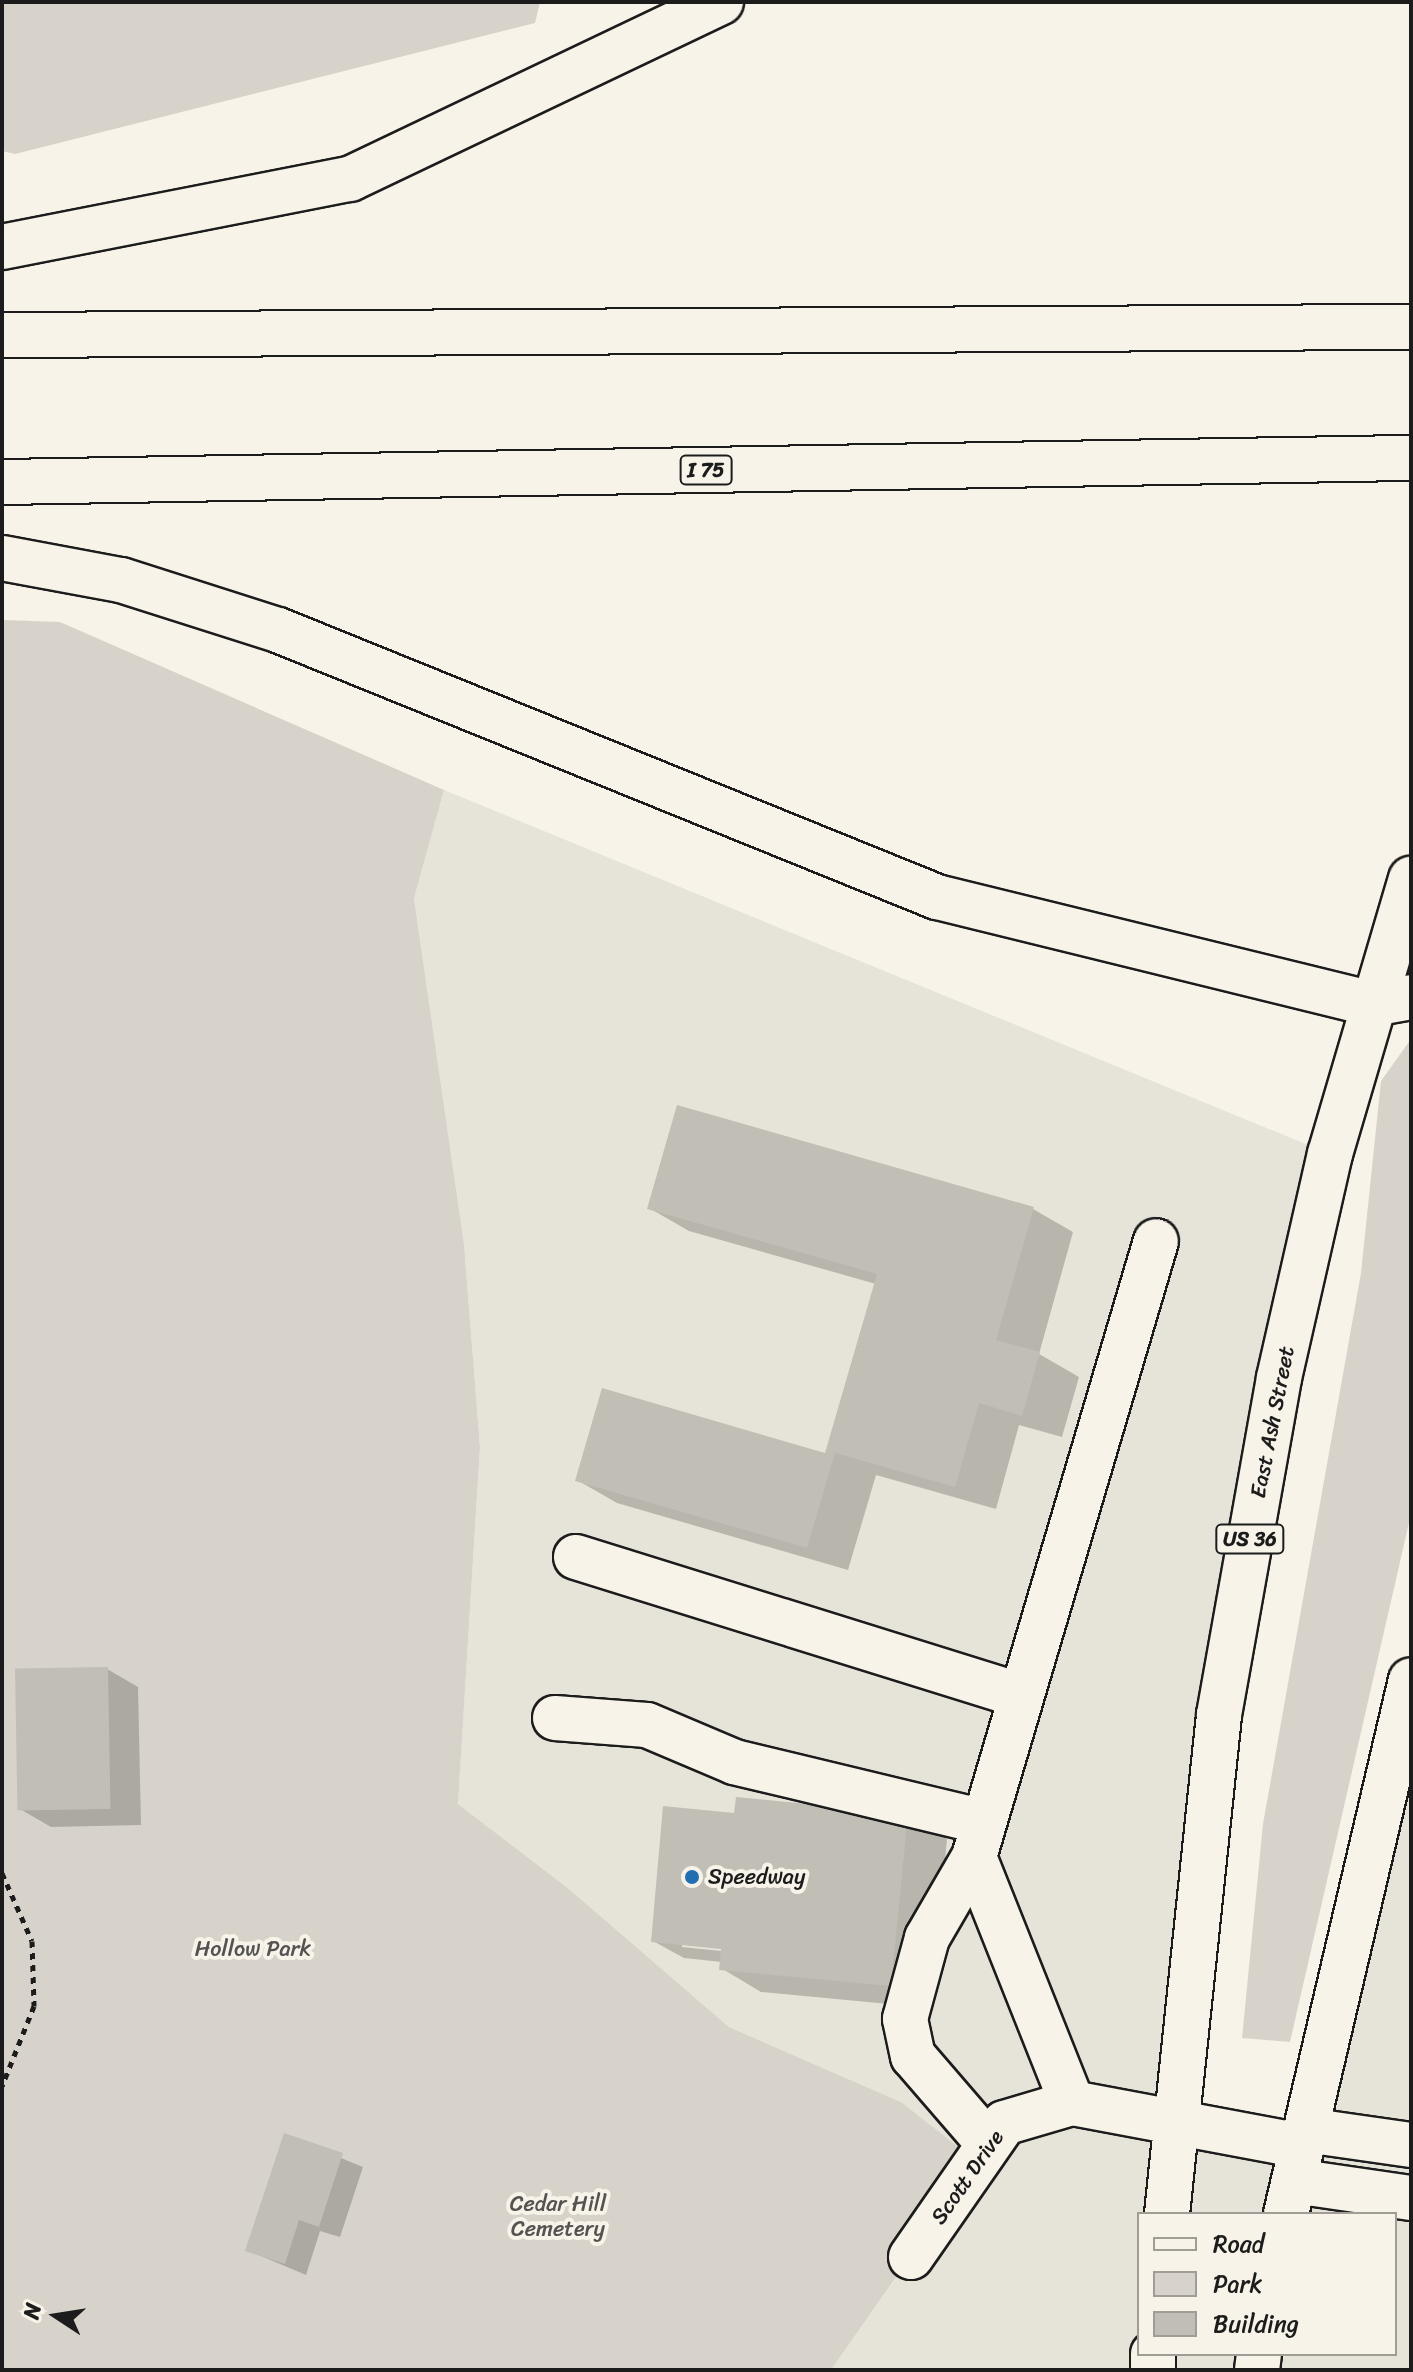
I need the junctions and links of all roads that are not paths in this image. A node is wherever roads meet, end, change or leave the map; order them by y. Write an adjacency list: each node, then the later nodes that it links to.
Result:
1 (721, 2): 2 (main road)
2 (2, 247)
3 (1411, 327): 4 (main road)
4 (2, 335)
5 (1411, 458): 6 (main road, I 75)
6 (2, 482)
7 (2, 558): 9 (main road)
8 (1411, 879): 9 (main road, East Ash Street / US 36)
9 (1391, 1001): 17 (main road, East Ash Street / US 36)
10 (1156, 1241): 13 (main road)
11 (576, 1557): 13 (main road)
12 (1411, 1680): 20 (main road)
13 (1018, 1695): 15 (main road)
14 (555, 1718): 15 (main road)
15 (979, 1839): 16 (main road); 18 (main road)
16 (1072, 2103): 17 (main road, Scott Drive); 18 (main road, Scott Drive)
17 (1178, 2119): 20 (main road); 22 (main road, East Ash Street / US 36)
18 (989, 2144): 23 (main road, Scott Drive)
19 (1411, 2145): 20 (main road)
20 (1297, 2168): 21 (main road)
21 (1411, 2198)
22 (1167, 2212)
23 (911, 2257)

